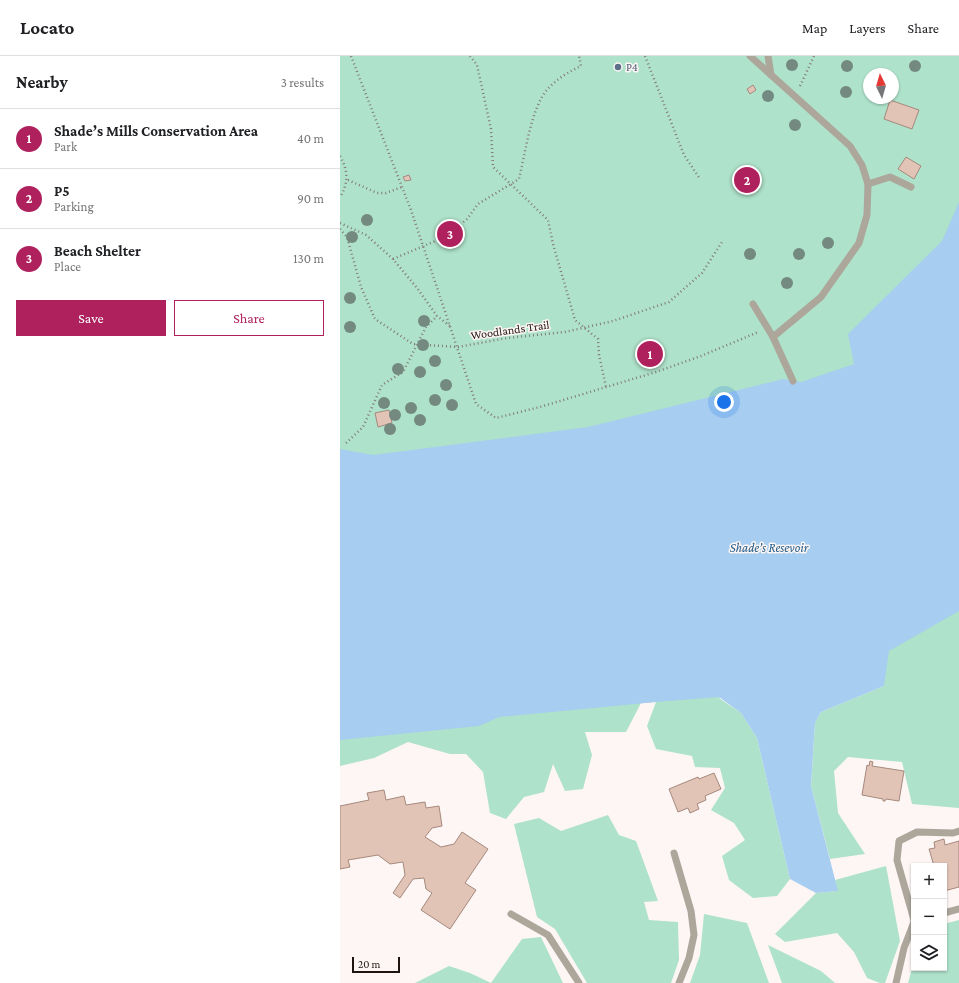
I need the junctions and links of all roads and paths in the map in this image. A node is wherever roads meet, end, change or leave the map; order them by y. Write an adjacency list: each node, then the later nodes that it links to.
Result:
1 (351, 56): 15 (path, Woodlands Trail)
2 (470, 56): 13 (path)
3 (579, 56): 13 (path)
4 (645, 56): 11 (path)
5 (750, 56): 8 (lane)
6 (768, 56): 8 (lane)
7 (814, 56): 9 (path)
8 (771, 75): 9 (lane)
9 (795, 97): 14 (lane)
10 (340, 156): 12 (path)
11 (700, 179)
12 (348, 180): 15 (path); 17 (path)
13 (511, 184): 21 (path); 26 (path)
14 (868, 184): 16 (lane); 27 (lane)
15 (402, 186): 21 (path, Woodlands Trail)
16 (911, 187)
17 (340, 196)
18 (340, 222): 22 (path)
19 (340, 229): 28 (path)
20 (722, 242): 26 (path, Woodlands Trail)
21 (423, 246): 22 (path); 25 (path, Woodlands Trail)
22 (393, 259): 24 (path)
23 (753, 304): 27 (lane)
24 (437, 316): 25 (path); 28 (path)
25 (450, 326): 29 (path, Woodlands Trail)
26 (585, 328): 29 (path, Woodlands Trail); 31 (path)
27 (773, 338): 30 (lane); 31 (path)
28 (417, 344): 29 (path); 32 (path)
29 (458, 347): 31 (path)
30 (793, 381)
31 (606, 387)
32 (346, 443)
33 (959, 831): 36 (lane)
34 (674, 853): 41 (lane)
35 (959, 909): 37 (lane)
36 (911, 910)
37 (947, 912)
38 (511, 914): 40 (lane)
39 (911, 929): 42 (lane)
40 (579, 983)
41 (679, 983)
42 (896, 983)

